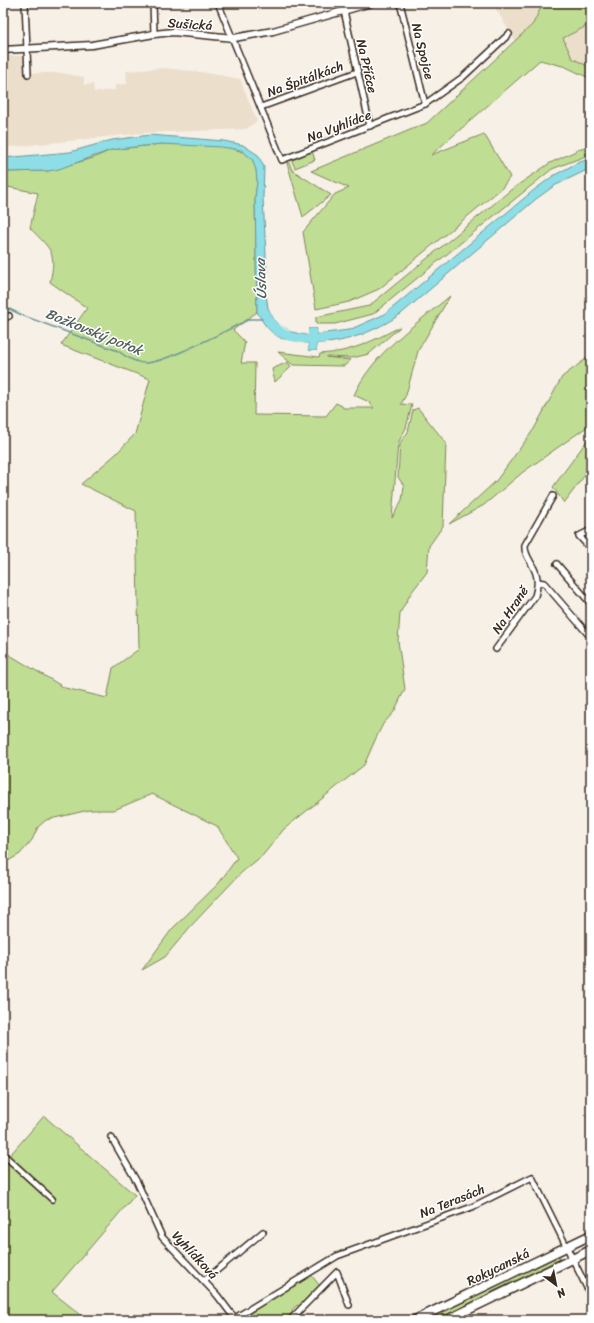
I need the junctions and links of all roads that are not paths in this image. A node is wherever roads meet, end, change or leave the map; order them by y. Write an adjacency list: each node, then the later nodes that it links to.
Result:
1 (25, 3): 10 (street)
2 (153, 3): 7 (street)
3 (218, 3): 9 (street, Na Vyhlídce)
4 (371, 3): 6 (street, Sušická)
5 (400, 3): 14 (street, Na Spojce)
6 (344, 11): 9 (street, Sušická); 12 (street, Na Příčce)
7 (154, 34): 9 (street, Sušická); 10 (street, Sušická)
8 (510, 34): 14 (street, Na Vyhlídce)
9 (234, 38): 15 (street, Na Vyhlídce)
10 (26, 49): 11 (street, Sušická); 13 (street)
11 (3, 50)
12 (357, 72): 15 (street, Na Špitálkách); 16 (street, Na Příčce)
13 (28, 74)
14 (426, 104): 16 (street, Na Vyhlídce)
15 (261, 107): 16 (street, Na Vyhlídce)
16 (370, 126)
17 (8, 316): 18 (street)
18 (3, 318)
19 (553, 496): 23 (street, Na Hraně)
20 (591, 530): 21 (street)
21 (591, 549)
22 (557, 564): 24 (street)
23 (538, 582): 25 (street); 26 (street, Na Hraně)
24 (591, 604)
25 (591, 634)
26 (496, 649)
27 (111, 1137): 35 (street, Vyhlídková)
28 (5, 1156): 29 (street)
29 (52, 1199)
30 (263, 1232): 35 (street)
31 (591, 1235): 32 (main road, Rokycanská)
32 (566, 1247): 34 (street); 38 (street, Na Terasách); 40 (main road, Rokycanská)
33 (591, 1250): 34 (main road, Rokycanská)
34 (573, 1259): 36 (street); 41 (main road, Rokycanská)
35 (204, 1282): 38 (street, Vyhlídková)
36 (591, 1296)
37 (349, 1305): 39 (street)
38 (236, 1319)
39 (290, 1320)
40 (415, 1320)
41 (447, 1320)

